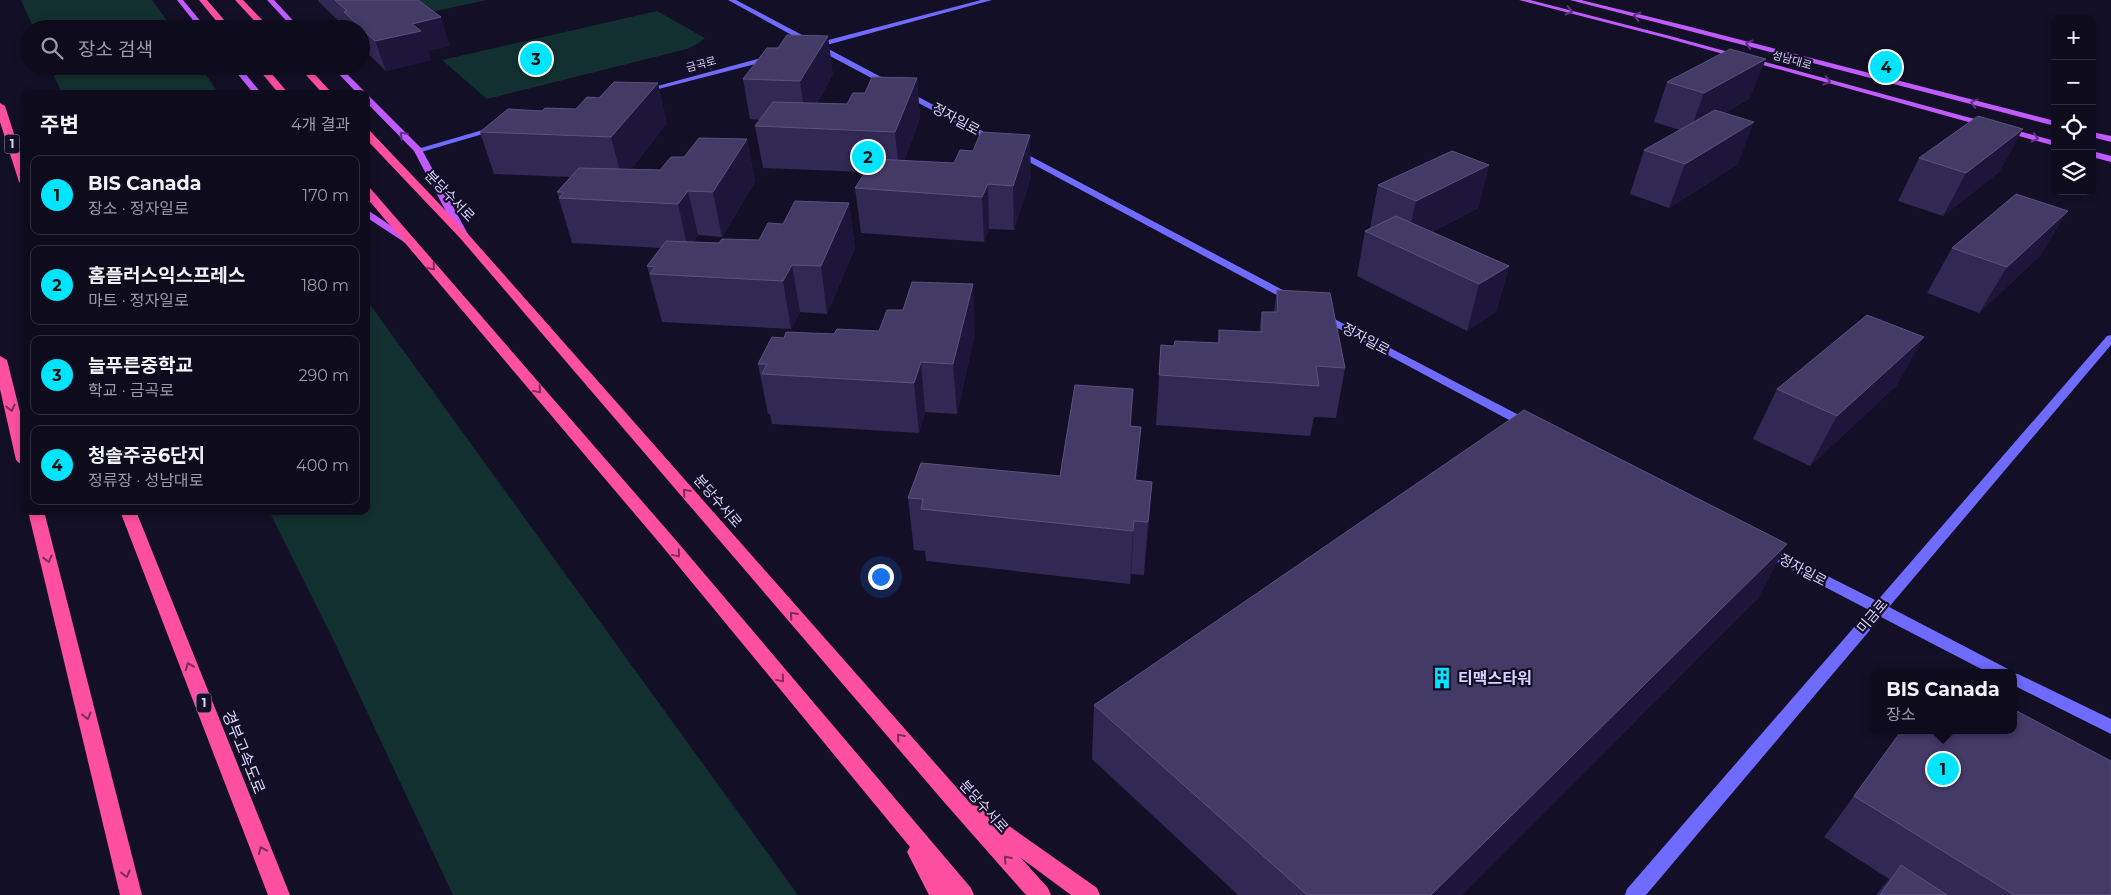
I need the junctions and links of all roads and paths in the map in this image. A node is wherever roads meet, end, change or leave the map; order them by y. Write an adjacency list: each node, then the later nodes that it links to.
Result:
1 (180, 0): 9 (main road)
2 (203, 0): 10 (highway)
3 (239, 0): 11 (highway)
4 (270, 0): 12 (main road)
5 (731, 0): 13 (street, 정자일로)
6 (989, 0): 13 (street)
7 (1522, 0): 31 (main road, 성남대로, one-way to 31)
8 (1573, 0): 26 (main road, 성남대로, one-way to 8)
9 (197, 20)
10 (220, 20)
11 (258, 20)
12 (289, 20)
13 (812, 46): 42 (street, 정자일로)
14 (779, 55): 23 (street, 금곡로)
15 (242, 75): 19 (main road)
16 (268, 75): 20 (highway)
17 (310, 75): 21 (highway)
18 (344, 75): 22 (main road)
19 (255, 90)
20 (281, 90)
21 (324, 90)
22 (358, 90)
23 (636, 92)
24 (370, 102): 32 (main road, one-way to 24)
25 (0, 106): 35 (highway, 1)
26 (2051, 123)
27 (504, 127): 32 (street)
28 (2096, 135): 30 (main road)
29 (370, 138): 38 (highway, 분당수서로)
30 (2111, 139)
31 (2051, 143)
32 (418, 150): 38 (main road)
33 (2096, 155): 34 (main road)
34 (2111, 159)
35 (20, 169)
36 (370, 195): 39 (highway)
37 (370, 216): 39 (main road)
38 (464, 236): 51 (highway, 분당수서로, one-way to 38)
39 (412, 243): 52 (highway, one-way to 52)
40 (2111, 338): 47 (street, 미금로)
41 (0, 360): 43 (highway, one-way to 43)
42 (1539, 431)
43 (20, 443)
44 (37, 515): 53 (highway, one-way to 53)
45 (130, 515): 54 (highway, 경부고속도로 / 1, one-way to 45)
46 (1756, 545): 47 (street, 정자일로)
47 (1878, 610): 48 (street, 정자일로); 59 (street, 미금로)
48 (1995, 669)
49 (2017, 680): 50 (street)
50 (2111, 728)
51 (951, 796): 57 (highway, 분당수서로, one-way to 51); 58 (highway)
52 (904, 826): 55 (highway); 56 (highway)
53 (131, 895)
54 (280, 895)
55 (941, 895)
56 (963, 895)
57 (1040, 895)
58 (1089, 895)
59 (1634, 895)

